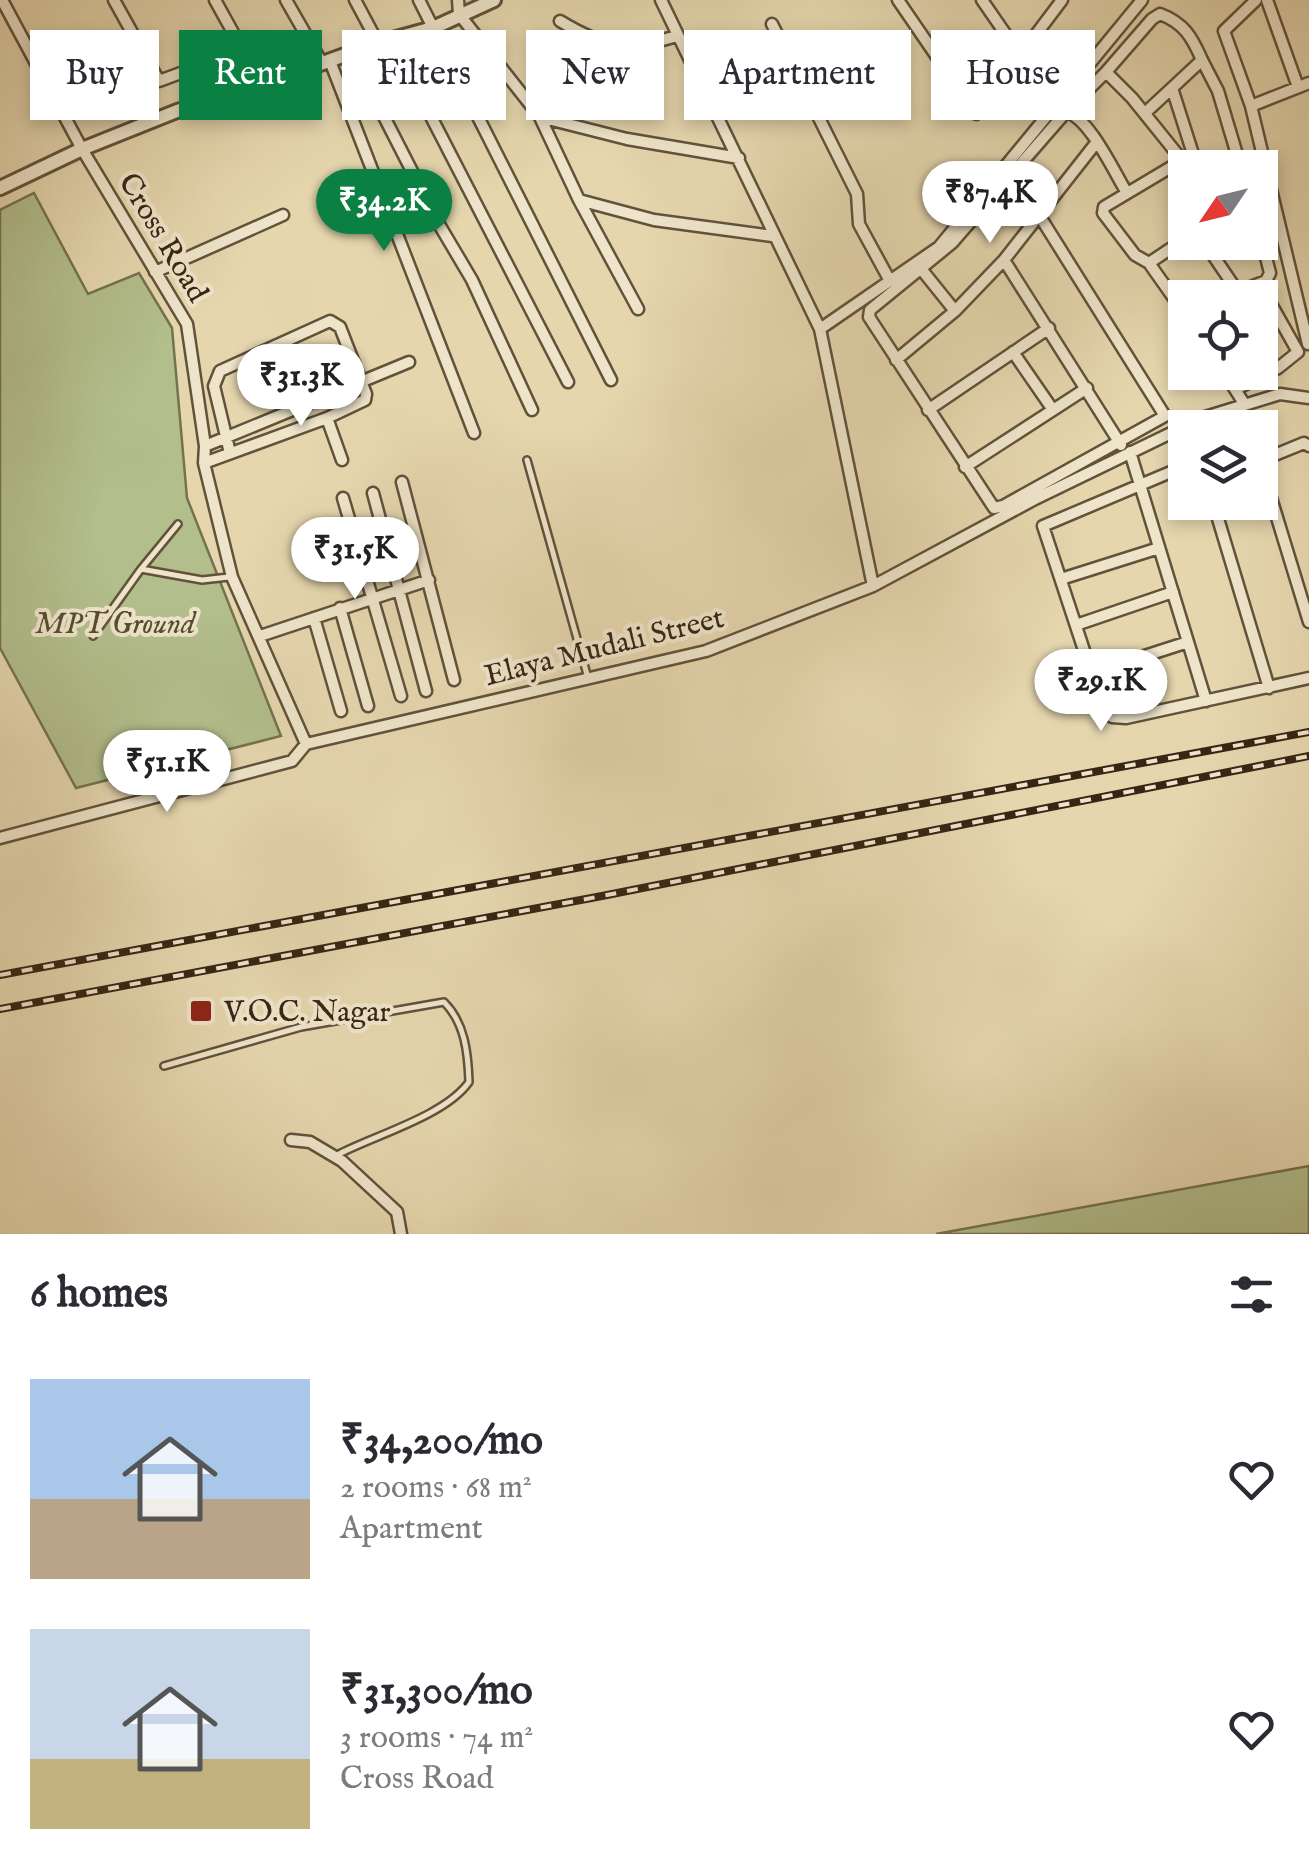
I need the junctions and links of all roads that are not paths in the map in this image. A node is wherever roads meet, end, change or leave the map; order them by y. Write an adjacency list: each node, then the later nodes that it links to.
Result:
1 (2, 0): 46 (street, Cross Road)
2 (114, 0): 31 (street)
3 (215, 0): 19 (street)
4 (286, 0): 28 (street)
5 (355, 0): 20 (street)
6 (418, 0): 18 (street)
7 (494, 0): 15 (street)
8 (661, 0): 24 (street)
9 (898, 0): 25 (street)
10 (982, 0): 22 (street)
11 (1142, 0): 63 (street)
12 (1256, 0): 36 (street)
13 (1267, 0): 33 (street)
14 (1060, 1): 23 (street)
15 (458, 7): 18 (street); 35 (street)
16 (560, 21): 24 (street)
17 (772, 24): 63 (street)
18 (433, 28): 21 (street); 75 (street)
19 (232, 30)
20 (377, 30)
21 (426, 30)
22 (1003, 30)
23 (1039, 30)
24 (677, 36): 50 (street)
25 (931, 48)
26 (342, 57): 28 (street)
27 (1202, 60): 30 (street); 34 (street); 49 (street)
28 (326, 62): 29 (street); 87 (street)
29 (322, 63)
30 (1106, 72): 32 (street); 38 (street)
31 (179, 73)
32 (1095, 83)
33 (1303, 85): 36 (street)
34 (1172, 88): 38 (street); 48 (street)
35 (526, 97)
36 (1251, 106): 70 (street)
37 (179, 111): 46 (street)
38 (1145, 113): 47 (street)
39 (386, 120): 82 (street)
40 (427, 120): 76 (street)
41 (542, 120): 54 (street)
42 (555, 120): 50 (street)
43 (1059, 120): 61 (street)
44 (1082, 120): 45 (street)
45 (1096, 142): 53 (street); 56 (street)
46 (82, 150): 52 (street); 62 (street, Cross Road)
47 (1181, 150)
48 (1186, 150)
49 (1236, 150)
50 (738, 158): 57 (street)
51 (1168, 169): 53 (street)
52 (0, 188)
53 (1127, 193): 60 (street)
54 (579, 200): 57 (street); 65 (street)
55 (283, 215): 62 (street)
56 (1040, 215): 59 (street); 90 (street)
57 (772, 236): 69 (street)
58 (1168, 250): 60 (street)
59 (1004, 260): 66 (street); 68 (street)
60 (1149, 262): 64 (street)
61 (922, 270): 66 (street); 72 (street)
62 (156, 272): 91 (street, Cross Road)
63 (890, 281): 69 (street)
64 (1168, 289)
65 (638, 310)
66 (955, 310): 72 (street)
67 (1278, 316): 74 (street)
68 (1049, 328): 71 (street); 78 (street)
69 (820, 329): 113 (street)
70 (1308, 344)
71 (1014, 352): 83 (street); 84 (street)
72 (896, 360): 83 (street)
73 (409, 362): 77 (street)
74 (1278, 368)
75 (611, 380)
76 (568, 382)
77 (361, 383): 86 (street); 89 (street); 89 (street)
78 (1088, 388): 84 (street); 90 (street)
79 (1236, 390): 81 (street)
80 (1309, 398): 81 (street, Elaya Mudali Street)
81 (1245, 405): 85 (street, Elaya Mudali Street)
82 (532, 410)
83 (928, 410): 99 (street)
84 (1053, 410): 99 (street)
85 (1232, 410)
86 (327, 418): 93 (street); 96 (street)
87 (474, 433)
88 (1168, 436): 94 (street, Elaya Mudali Street)
89 (228, 438): 91 (street); 93 (street)
90 (1118, 441): 94 (street); 99 (street)
91 (205, 446): 98 (street, Cross Road)
92 (1309, 446): 95 (street)
93 (230, 453): 98 (street)
94 (1128, 453): 102 (street); 113 (street, Elaya Mudali Street)
95 (1278, 454)
96 (342, 460)
97 (527, 460): 125 (lane)
98 (204, 463): 110 (street, Cross Road)
99 (965, 467)
100 (1168, 473): 102 (street)
101 (402, 482): 112 (street)
102 (1140, 485): 108 (street); 111 (street)
103 (373, 492): 114 (street)
104 (344, 498): 116 (street)
105 (1217, 520): 128 (street)
106 (1278, 520): 119 (street)
107 (178, 524): 109 (lane)
108 (1160, 548): 111 (street); 115 (street)
109 (141, 569): 110 (lane); 121 (lane)
110 (232, 577): 122 (street, Cross Road)
111 (1061, 579): 120 (street)
112 (428, 580): 114 (street); 127 (street)
113 (873, 586): 125 (street, Elaya Mudali Street)
114 (400, 589): 116 (street); 129 (street)
115 (1173, 592): 120 (street); 123 (street)
116 (374, 597): 117 (street); 130 (street)
117 (340, 608): 118 (street); 132 (street)
118 (314, 618): 122 (street); 133 (street)
119 (1309, 622)
120 (1076, 625): 124 (street)
121 (93, 636)
122 (260, 636): 134 (street, Cross Road)
123 (1188, 642): 124 (street); 131 (street)
124 (1092, 673): 131 (street)
125 (588, 678): 134 (street, Elaya Mudali Street)
126 (1309, 678): 128 (street)
127 (454, 680)
128 (1268, 688): 131 (street)
129 (426, 690)
130 (401, 696)
131 (1206, 701)
132 (368, 706)
133 (342, 711)
134 (306, 744): 135 (street, Elaya Mudali Street)
135 (0, 838)
136 (164, 1066): 138 (lane)
137 (291, 1140): 138 (street)
138 (334, 1156): 139 (street)
139 (402, 1234)

